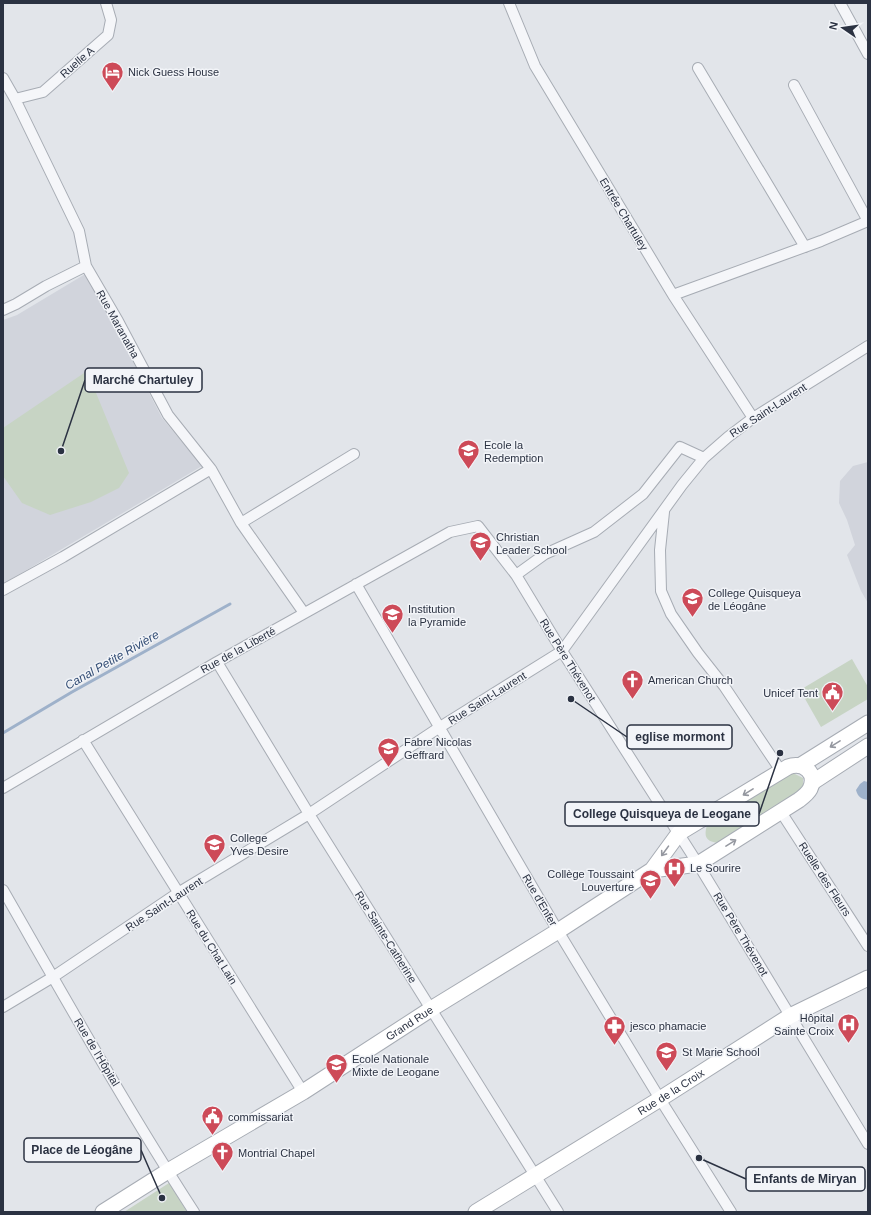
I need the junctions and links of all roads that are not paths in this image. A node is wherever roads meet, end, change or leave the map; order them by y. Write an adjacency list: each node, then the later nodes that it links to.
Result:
1 (106, 3): 8 (street, Ruelle A)
2 (509, 3): 12 (street, Entrée Chartuley)
3 (840, 3): 4 (street)
4 (868, 54)
5 (698, 68): 10 (street)
6 (3, 78): 8 (street, Rue Maranatha)
7 (794, 85): 9 (street)
8 (15, 99): 11 (street, Rue Maranatha)
9 (868, 221): 10 (street)
10 (805, 247): 12 (street)
11 (86, 266): 13 (street); 18 (street, Rue Maranatha)
12 (673, 295): 15 (street, Entrée Chartuley)
13 (3, 310)
14 (868, 346): 15 (street, Rue Saint-Laurent)
15 (753, 418): 17 (street, Rue Saint-Laurent)
16 (354, 454): 20 (street)
17 (704, 458): 19 (street, Rue Saint-Laurent); 22 (street)
18 (211, 469): 20 (street, Rue Maranatha); 24 (street)
19 (664, 512): 26 (street, Rue Saint-Laurent); 33 (street)
20 (241, 523): 25 (street, Rue Maranatha)
21 (478, 526): 22 (street, Rue Père Thévenot); 23 (street, Rue de la Liberté)
22 (516, 575): 26 (street, Rue Père Thévenot)
23 (356, 584): 25 (street, Rue de la Liberté); 29 (street, Rue d'Enfer)
24 (3, 590)
25 (304, 613): 27 (street, Rue de la Liberté)
26 (562, 651): 29 (street, Rue Saint-Laurent); 38 (street, Rue Père Thévenot)
27 (217, 662): 30 (street, Rue de la Liberté); 37 (street, Rue Sainte-Catherine)
28 (868, 723): 32 (street, Grand Rue, one-way to 32)
29 (440, 727): 37 (street, Rue Saint-Laurent); 43 (street, Rue d'Enfer)
30 (83, 740): 35 (street, Rue de la Liberté); 42 (street, Rue du Chat Lain)
31 (868, 746): 34 (street, Grand Rue)
32 (801, 765): 33 (street, Grand Rue); 34 (street)
33 (781, 771): 38 (street, Grand Rue, one-way to 38)
34 (812, 782): 36 (street, Grand Rue)
35 (3, 788)
36 (781, 812): 39 (street, Grand Rue, one-way to 36); 44 (street, Ruelle des Fleurs)
37 (309, 814): 42 (street, Rue Saint-Laurent); 48 (street, Rue Sainte-Catherine)
38 (679, 833): 39 (street, Rue Père Thévenot); 40 (street, Grand Rue, one-way to 40)
39 (698, 864): 40 (street, Grand Rue); 49 (street, Rue Père Thévenot)
40 (652, 870): 43 (street, Grand Rue)
41 (3, 890): 45 (street, Rue de l'Hôpital)
42 (178, 893): 45 (street, Rue Saint-Laurent); 50 (street, Rue du Chat Lain)
43 (558, 931): 48 (street, Grand Rue); 51 (street, Rue d'Enfer)
44 (868, 946)
45 (53, 976): 47 (street, Rue Saint-Laurent); 53 (street, Rue de l'Hôpital)
46 (868, 978): 49 (street, Rue de la Croix)
47 (3, 1007)
48 (431, 1009): 50 (street, Grand Rue); 54 (street, Rue Sainte-Catherine)
49 (790, 1016): 51 (street, Rue de la Croix); 52 (street, Rue Père Thévenot)
50 (303, 1092): 53 (street, Grand Rue)
51 (660, 1099): 54 (street, Rue de la Croix); 59 (street, Rue d'Enfer)
52 (868, 1144)
53 (168, 1171): 55 (street, Grand Rue); 56 (street, Rue de l'Hôpital)
54 (535, 1176): 57 (street, Rue de la Croix); 58 (street, Rue Sainte-Catherine)
55 (104, 1212)
56 (194, 1212)
57 (476, 1212)
58 (558, 1212)
59 (731, 1212)

